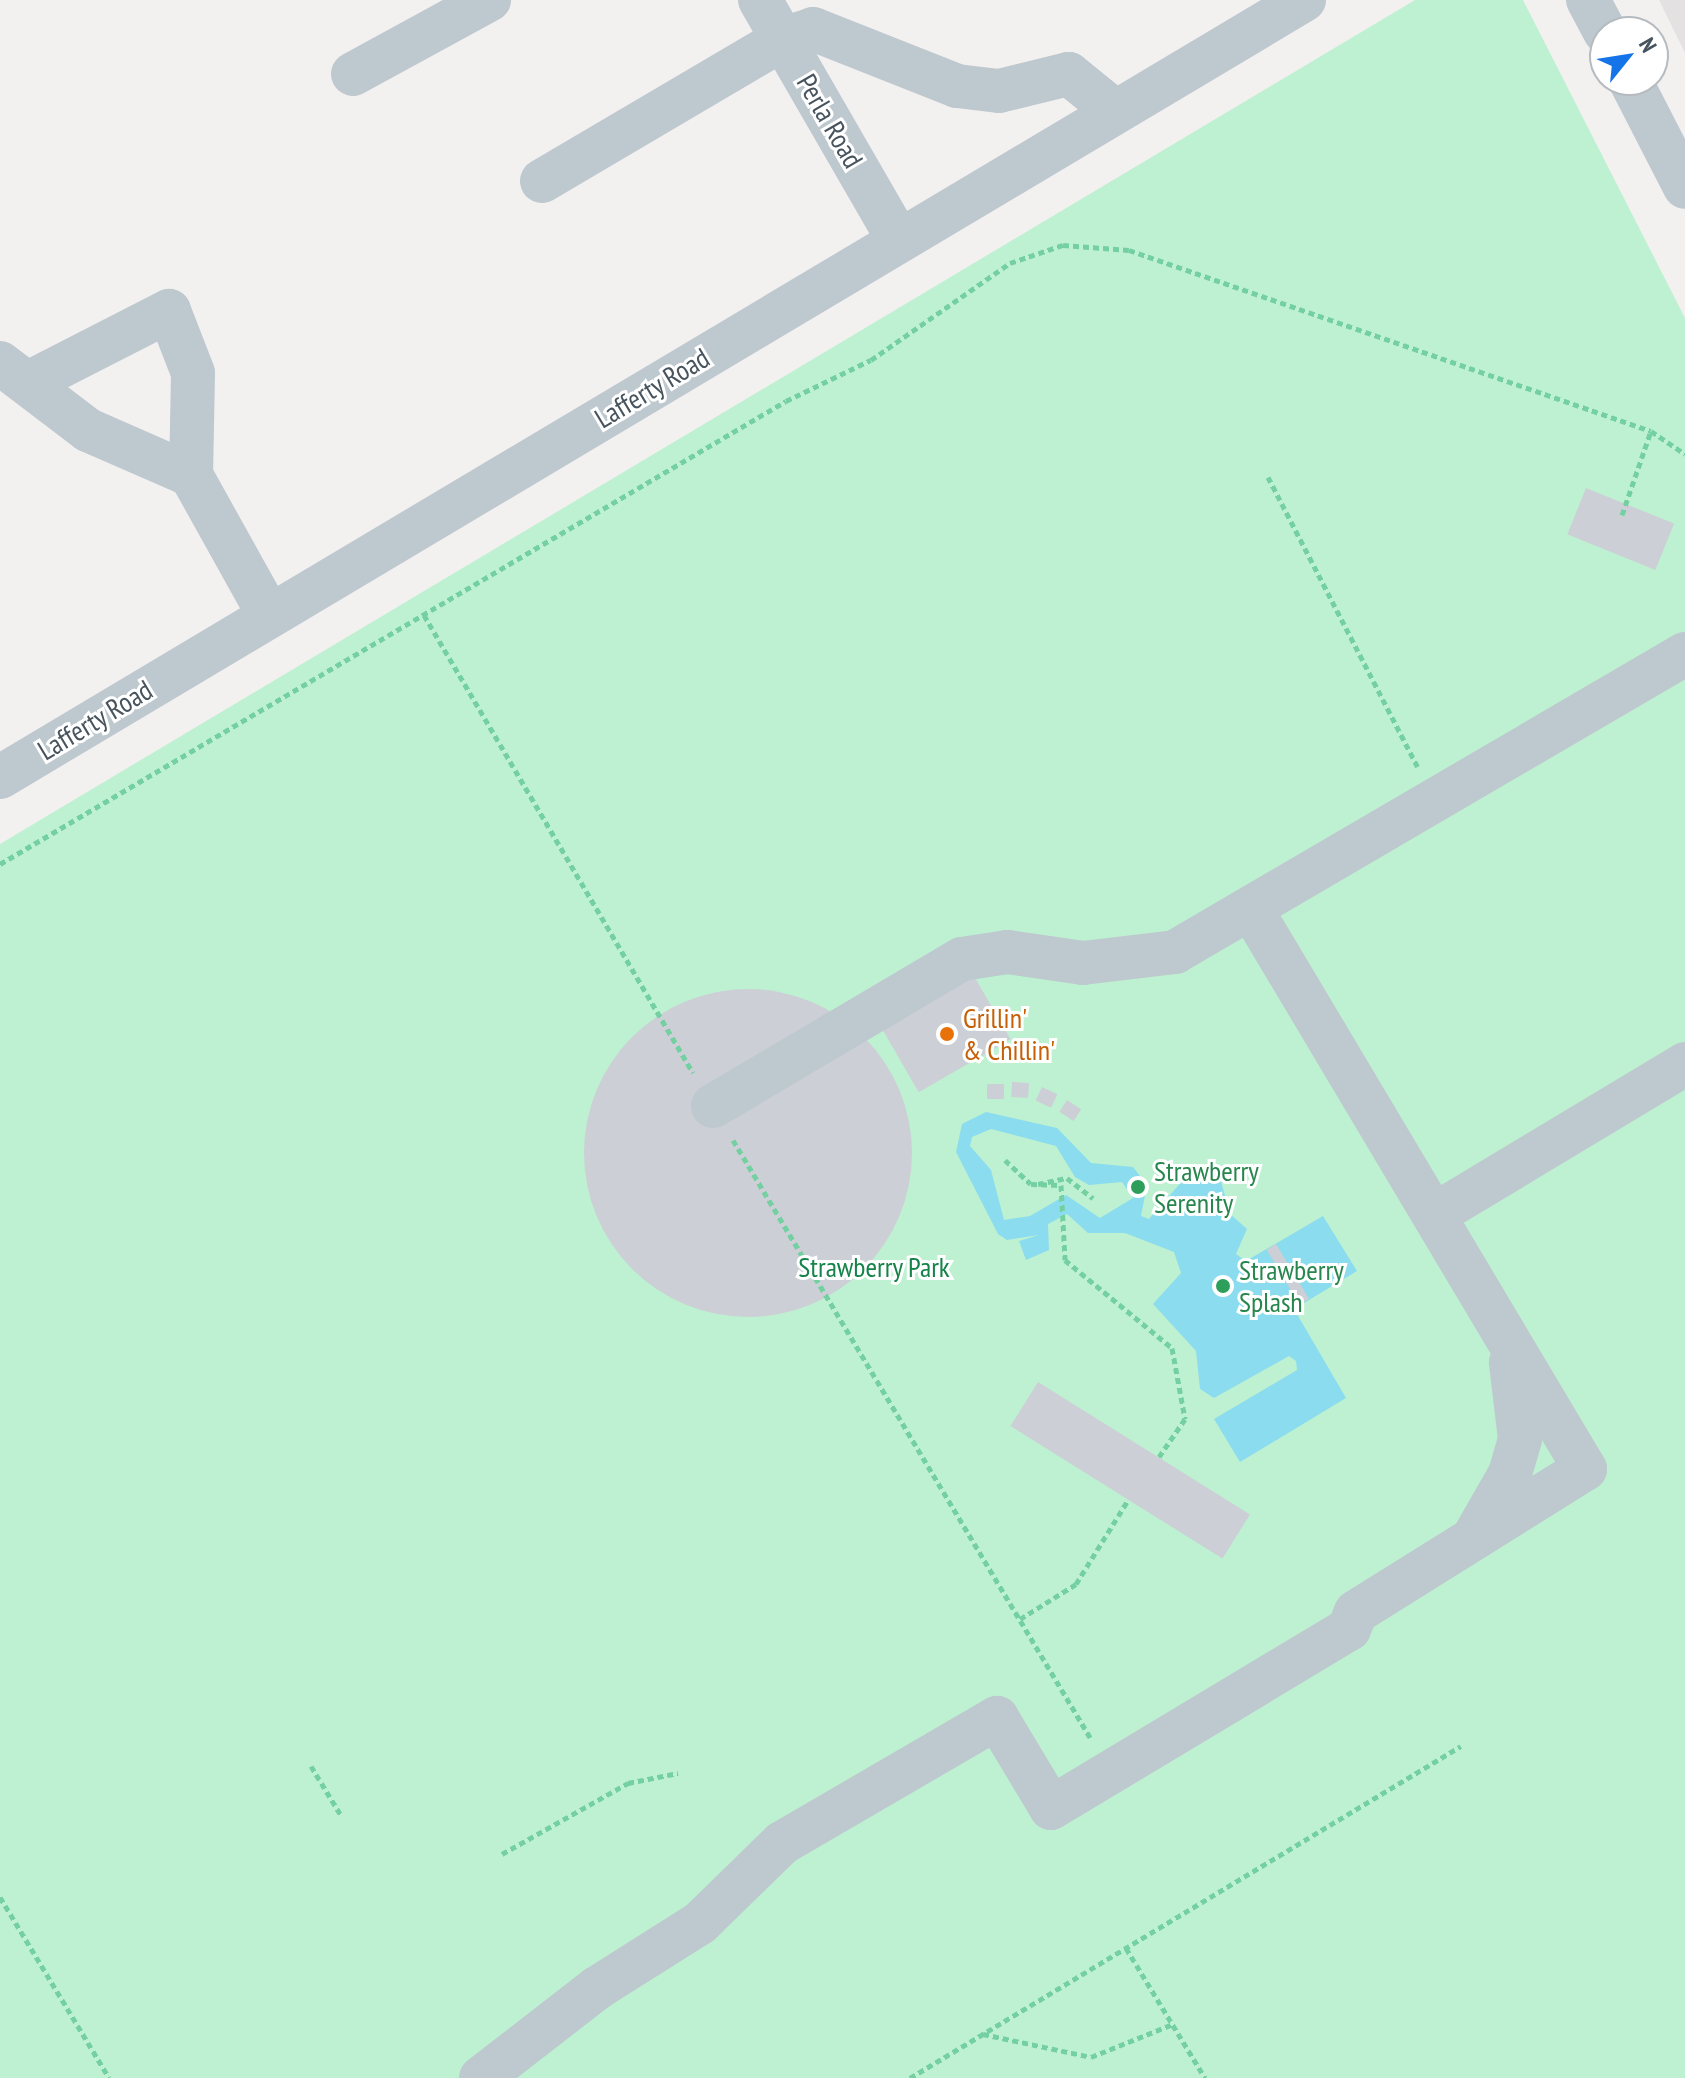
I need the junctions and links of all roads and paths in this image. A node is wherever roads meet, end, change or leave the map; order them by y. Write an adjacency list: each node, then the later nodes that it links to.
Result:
1 (489, 0): 5 (street)
2 (760, 0): 4 (street, Perla Road)
3 (1304, 0): 7 (street, Lafferty Road)
4 (783, 39): 7 (street); 8 (street); 10 (street, Perla Road)
5 (353, 74)
6 (1638, 96): 9 (street)
7 (1116, 112): 10 (street, Lafferty Road)
8 (542, 181)
9 (1685, 187)
10 (899, 241): 17 (street, Lafferty Road)
11 (16, 372): 14 (street); 14 (street)
12 (1651, 431): 13 (path); 16 (path); 18 (path)
13 (1685, 454)
14 (191, 475): 17 (street)
15 (1268, 477): 21 (path)
16 (1622, 515)
17 (269, 615): 20 (street, Lafferty Road)
18 (424, 615): 22 (path); 25 (path)
19 (1685, 654): 21 (street)
20 (0, 777)
21 (1436, 803): 23 (street)
22 (0, 864)
23 (1253, 912): 25 (street); 29 (street)
24 (1685, 1064): 29 (street)
25 (713, 1106): 34 (path)
26 (1005, 1160): 27 (path)
27 (1040, 1185): 28 (path); 31 (path)
28 (1093, 1198)
29 (1434, 1215): 30 (street)
30 (1506, 1337): 33 (street); 33 (street)
31 (1159, 1457)
32 (1128, 1500): 34 (path)
33 (1472, 1540): 38 (street)
34 (1020, 1619): 38 (path)
35 (1461, 1746): 42 (path)
36 (311, 1766): 39 (path)
37 (678, 1773): 40 (path)
38 (1112, 1773): 46 (street)
39 (342, 1817)
40 (502, 1854)
41 (0, 1897): 45 (path)
42 (1126, 1948): 43 (path); 44 (path)
43 (1173, 2024): 44 (path); 48 (path)
44 (982, 2034): 47 (path)
45 (109, 2078)
46 (481, 2078)
47 (910, 2078)
48 (1205, 2078)

